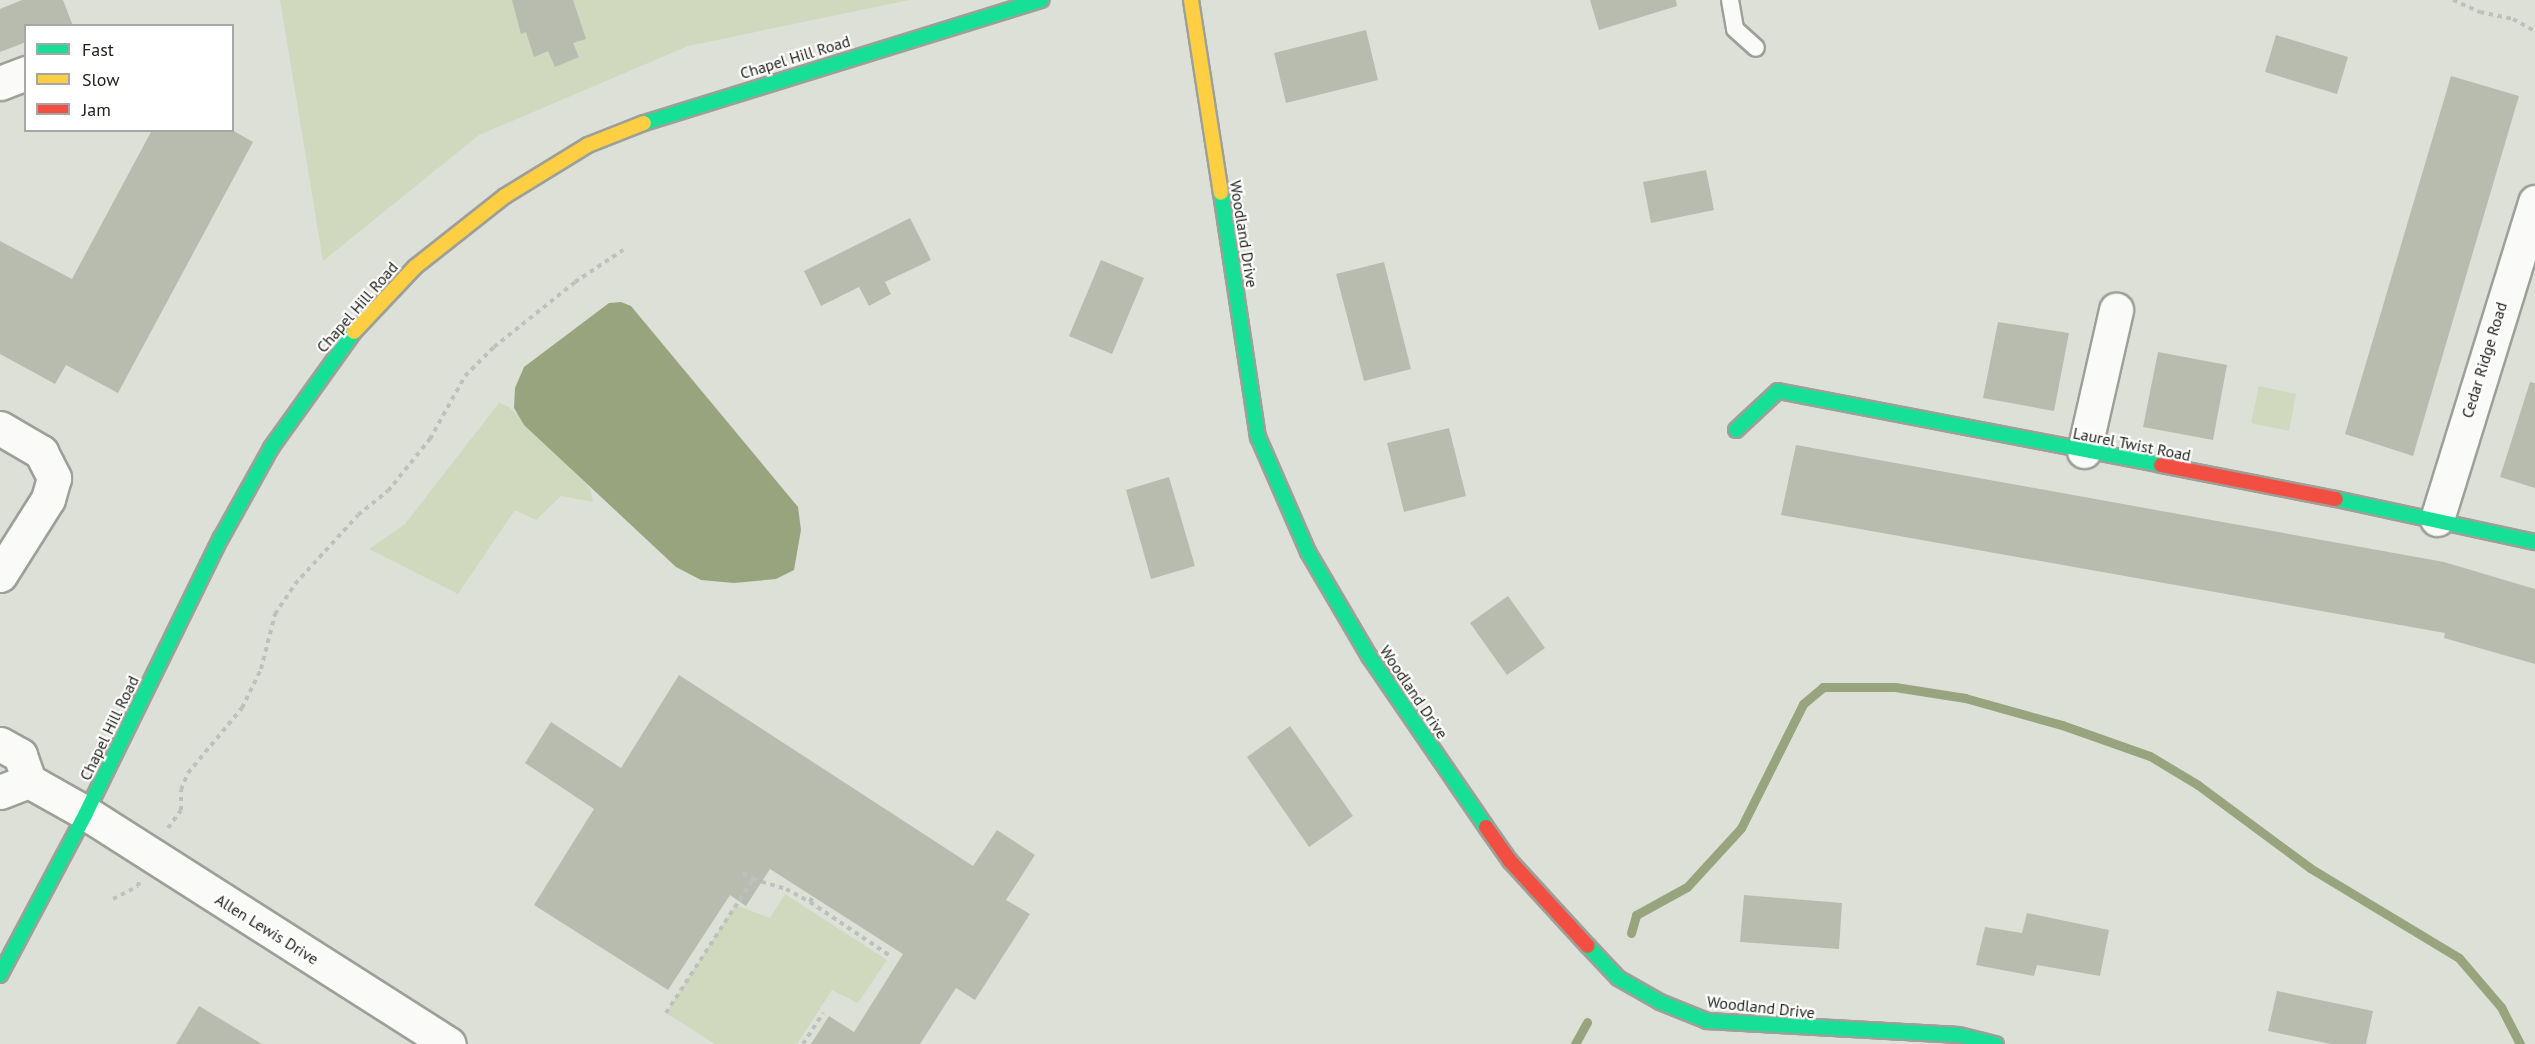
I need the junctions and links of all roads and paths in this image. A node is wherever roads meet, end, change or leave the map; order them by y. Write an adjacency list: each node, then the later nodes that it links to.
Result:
1 (1041, 0): 5 (street, Chapel Hill Road)
2 (1191, 0): 35 (street, Woodland Drive)
3 (1730, 0): 7 (lane)
4 (2453, 0): 6 (path)
5 (1001, 6): 21 (street, Chapel Hill Road)
6 (2535, 31)
7 (1755, 48)
8 (24, 74): 9 (street)
9 (0, 83)
10 (2532, 221): 16 (street, Cedar Ridge Road)
11 (623, 250): 22 (path)
12 (2116, 310): 15 (street)
13 (0, 428): 18 (street)
14 (1736, 430): 15 (street, Laurel Twist Road)
15 (2084, 451): 16 (street, Laurel Twist Road)
16 (2437, 519): 17 (street, Laurel Twist Road)
17 (2535, 542)
18 (0, 575)
19 (0, 744): 20 (street)
20 (14, 787): 21 (street, Allen Lewis Drive)
21 (86, 813): 30 (street, Chapel Hill Road); 33 (street, Allen Lewis Drive)
22 (172, 821)
23 (743, 873): 24 (path)
24 (753, 879): 28 (path); 31 (path)
25 (140, 880): 27 (path)
26 (813, 896): 28 (path)
27 (113, 898)
28 (810, 902): 29 (path)
29 (889, 955)
30 (0, 975)
31 (666, 1013)
32 (823, 1013): 34 (path)
33 (449, 1044)
34 (803, 1044)
35 (1996, 1044)

